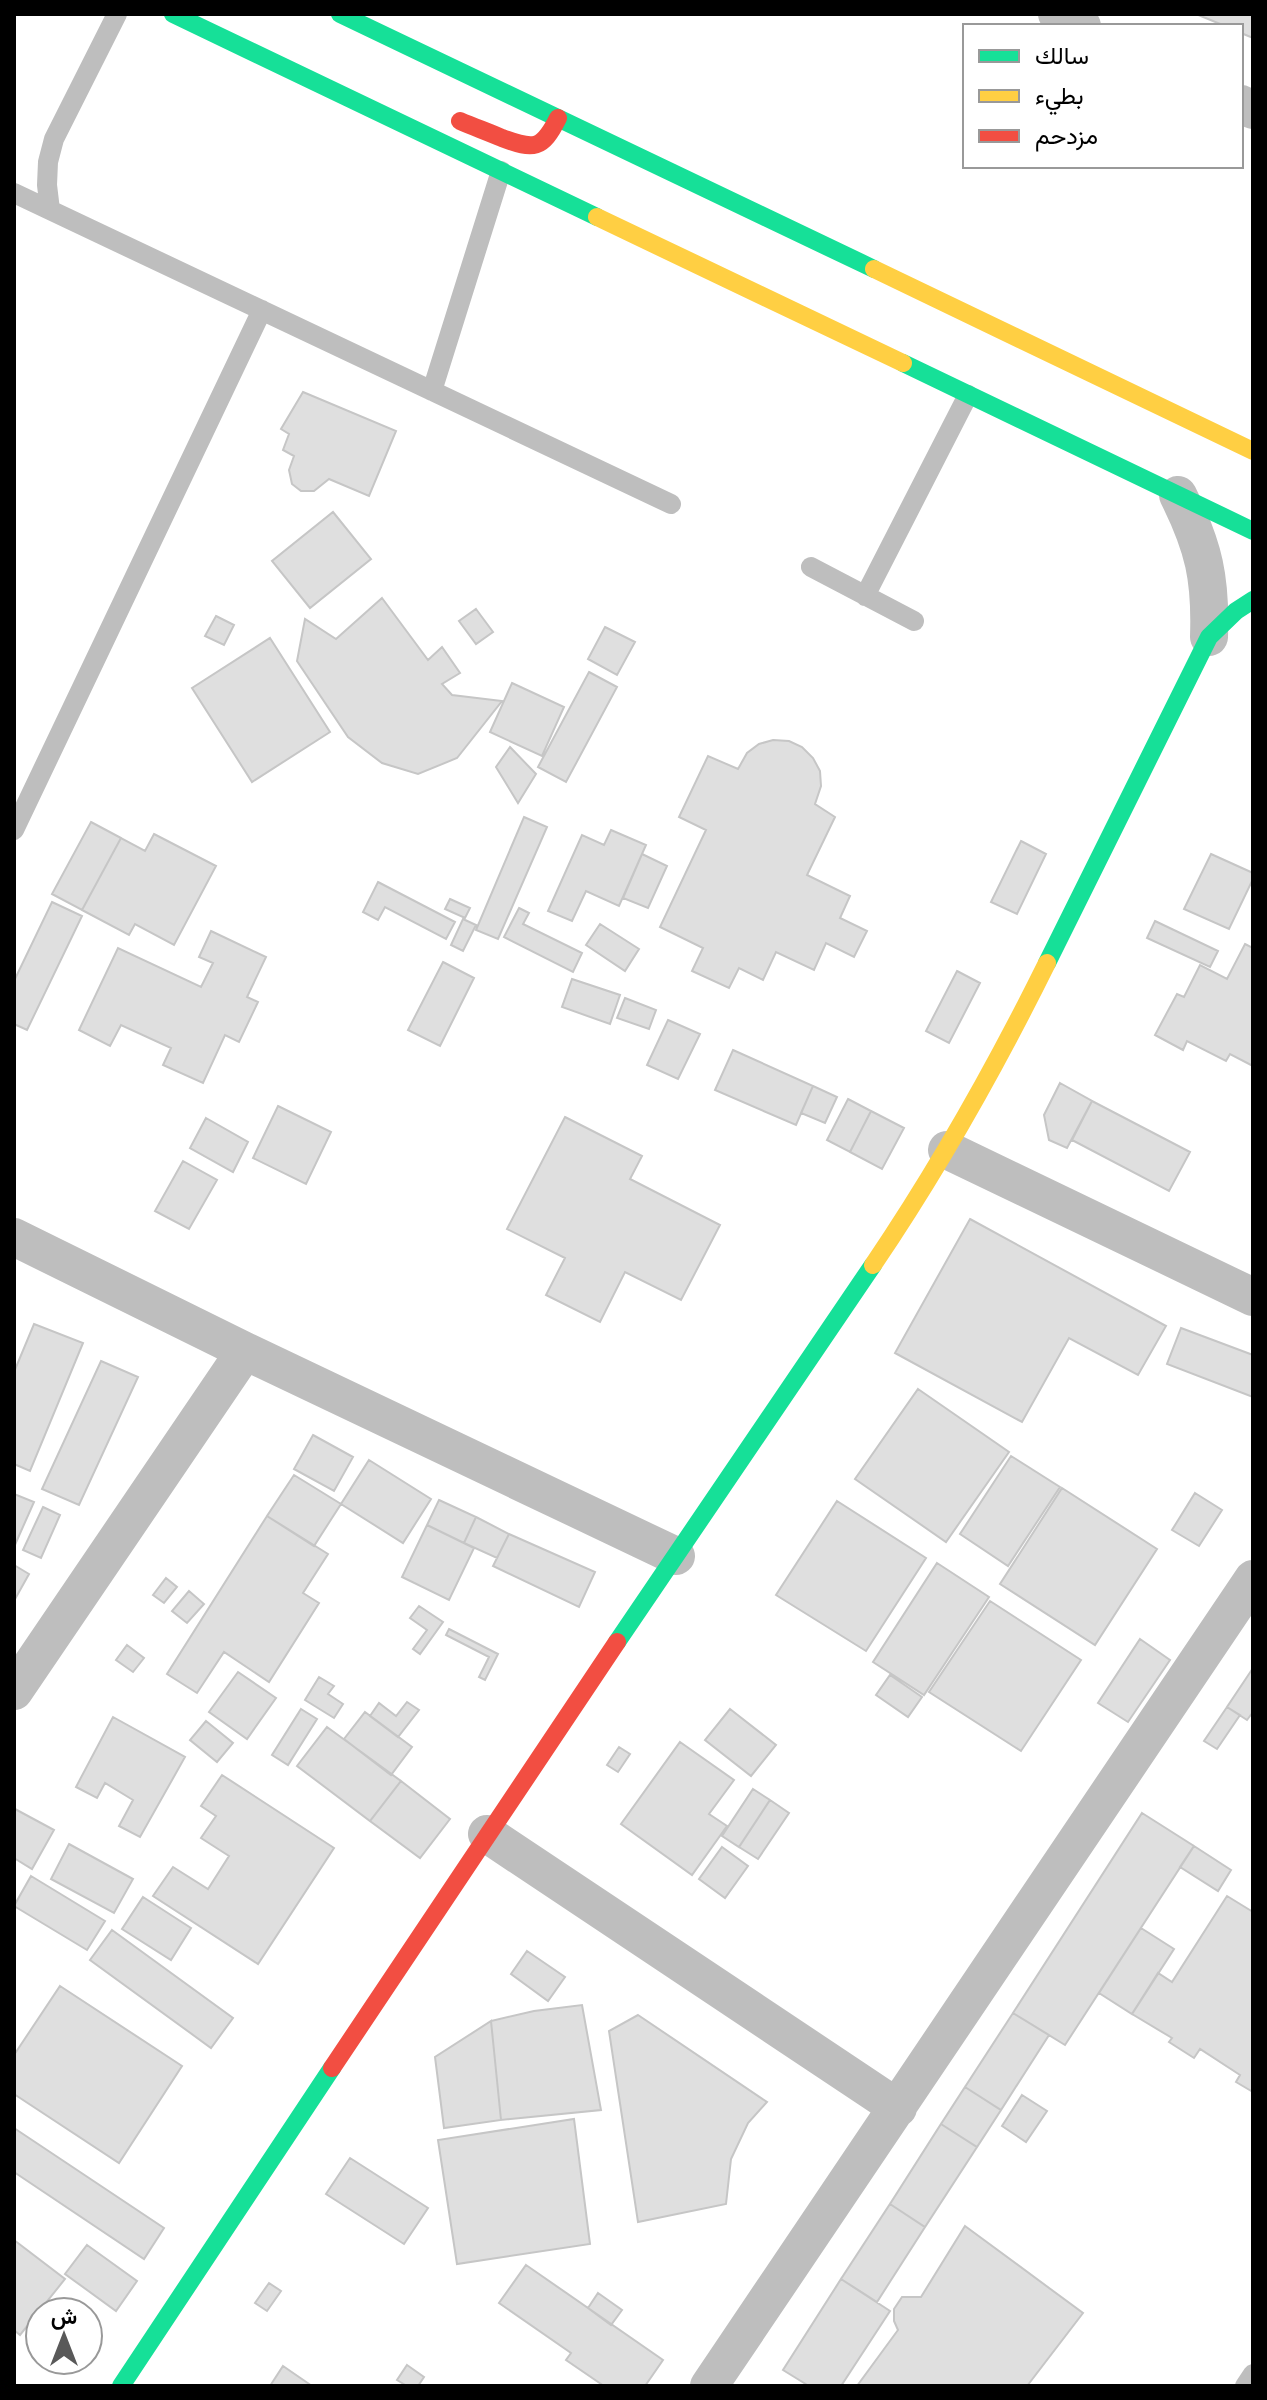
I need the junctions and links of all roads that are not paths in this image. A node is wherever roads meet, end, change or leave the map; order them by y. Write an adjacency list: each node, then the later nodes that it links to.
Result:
1 (117, 14): 12 (lane)
2 (173, 14): 7 (main road)
3 (340, 14): 9 (main road)
4 (1057, 14): 5 (street)
5 (1078, 24)
6 (412, 106): 7 (main road)
7 (368, 108): 10 (main road)
8 (444, 114): 9 (main road)
9 (558, 118): 16 (main road)
10 (501, 171): 14 (lane); 15 (main road)
11 (14, 193): 12 (lane)
12 (50, 210): 13 (lane)
13 (262, 310): 14 (lane); 25 (lane)
14 (432, 391): 18 (lane)
15 (968, 395): 17 (main road); 21 (lane)
16 (1253, 451)
17 (1178, 495): 19 (main road); 24 (street)
18 (671, 504)
19 (1253, 531)
20 (811, 567): 21 (lane)
21 (865, 596): 23 (lane)
22 (1253, 600): 24 (main road)
23 (914, 621)
24 (1209, 637): 26 (main road)
25 (14, 830)
26 (947, 1150): 28 (street); 30 (main road)
27 (14, 1237): 29 (street)
28 (1253, 1297)
29 (245, 1351): 30 (street); 32 (street)
30 (676, 1556): 33 (main road)
31 (1253, 1579): 34 (street)
32 (14, 1691)
33 (487, 1834): 34 (street); 37 (main road)
34 (898, 2108): 36 (street)
35 (1253, 2374): 38 (lane)
36 (711, 2385)
37 (121, 2386)
38 (1245, 2386)

